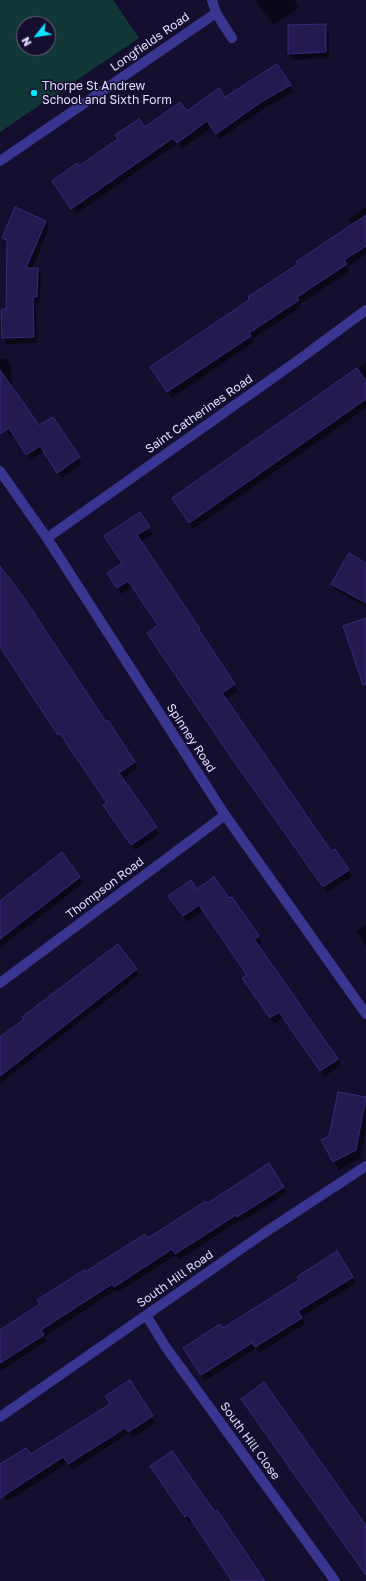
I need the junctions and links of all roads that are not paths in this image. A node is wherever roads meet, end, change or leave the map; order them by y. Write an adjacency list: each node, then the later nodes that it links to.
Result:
1 (212, 0): 2 (street)
2 (216, 13): 3 (street); 4 (street, Longfields Road)
3 (232, 38)
4 (0, 161)
5 (366, 310): 7 (street, Saint Catherines Road)
6 (0, 471): 7 (street, Spinney Road)
7 (47, 538): 8 (street, Spinney Road)
8 (225, 815): 9 (street, Thompson Road); 10 (street, Spinney Road)
9 (0, 983)
10 (366, 1014)
11 (366, 1166): 12 (street, South Hill Road)
12 (146, 1315): 13 (street, South Hill Road); 14 (street, South Hill Close)
13 (0, 1417)
14 (335, 1581)

